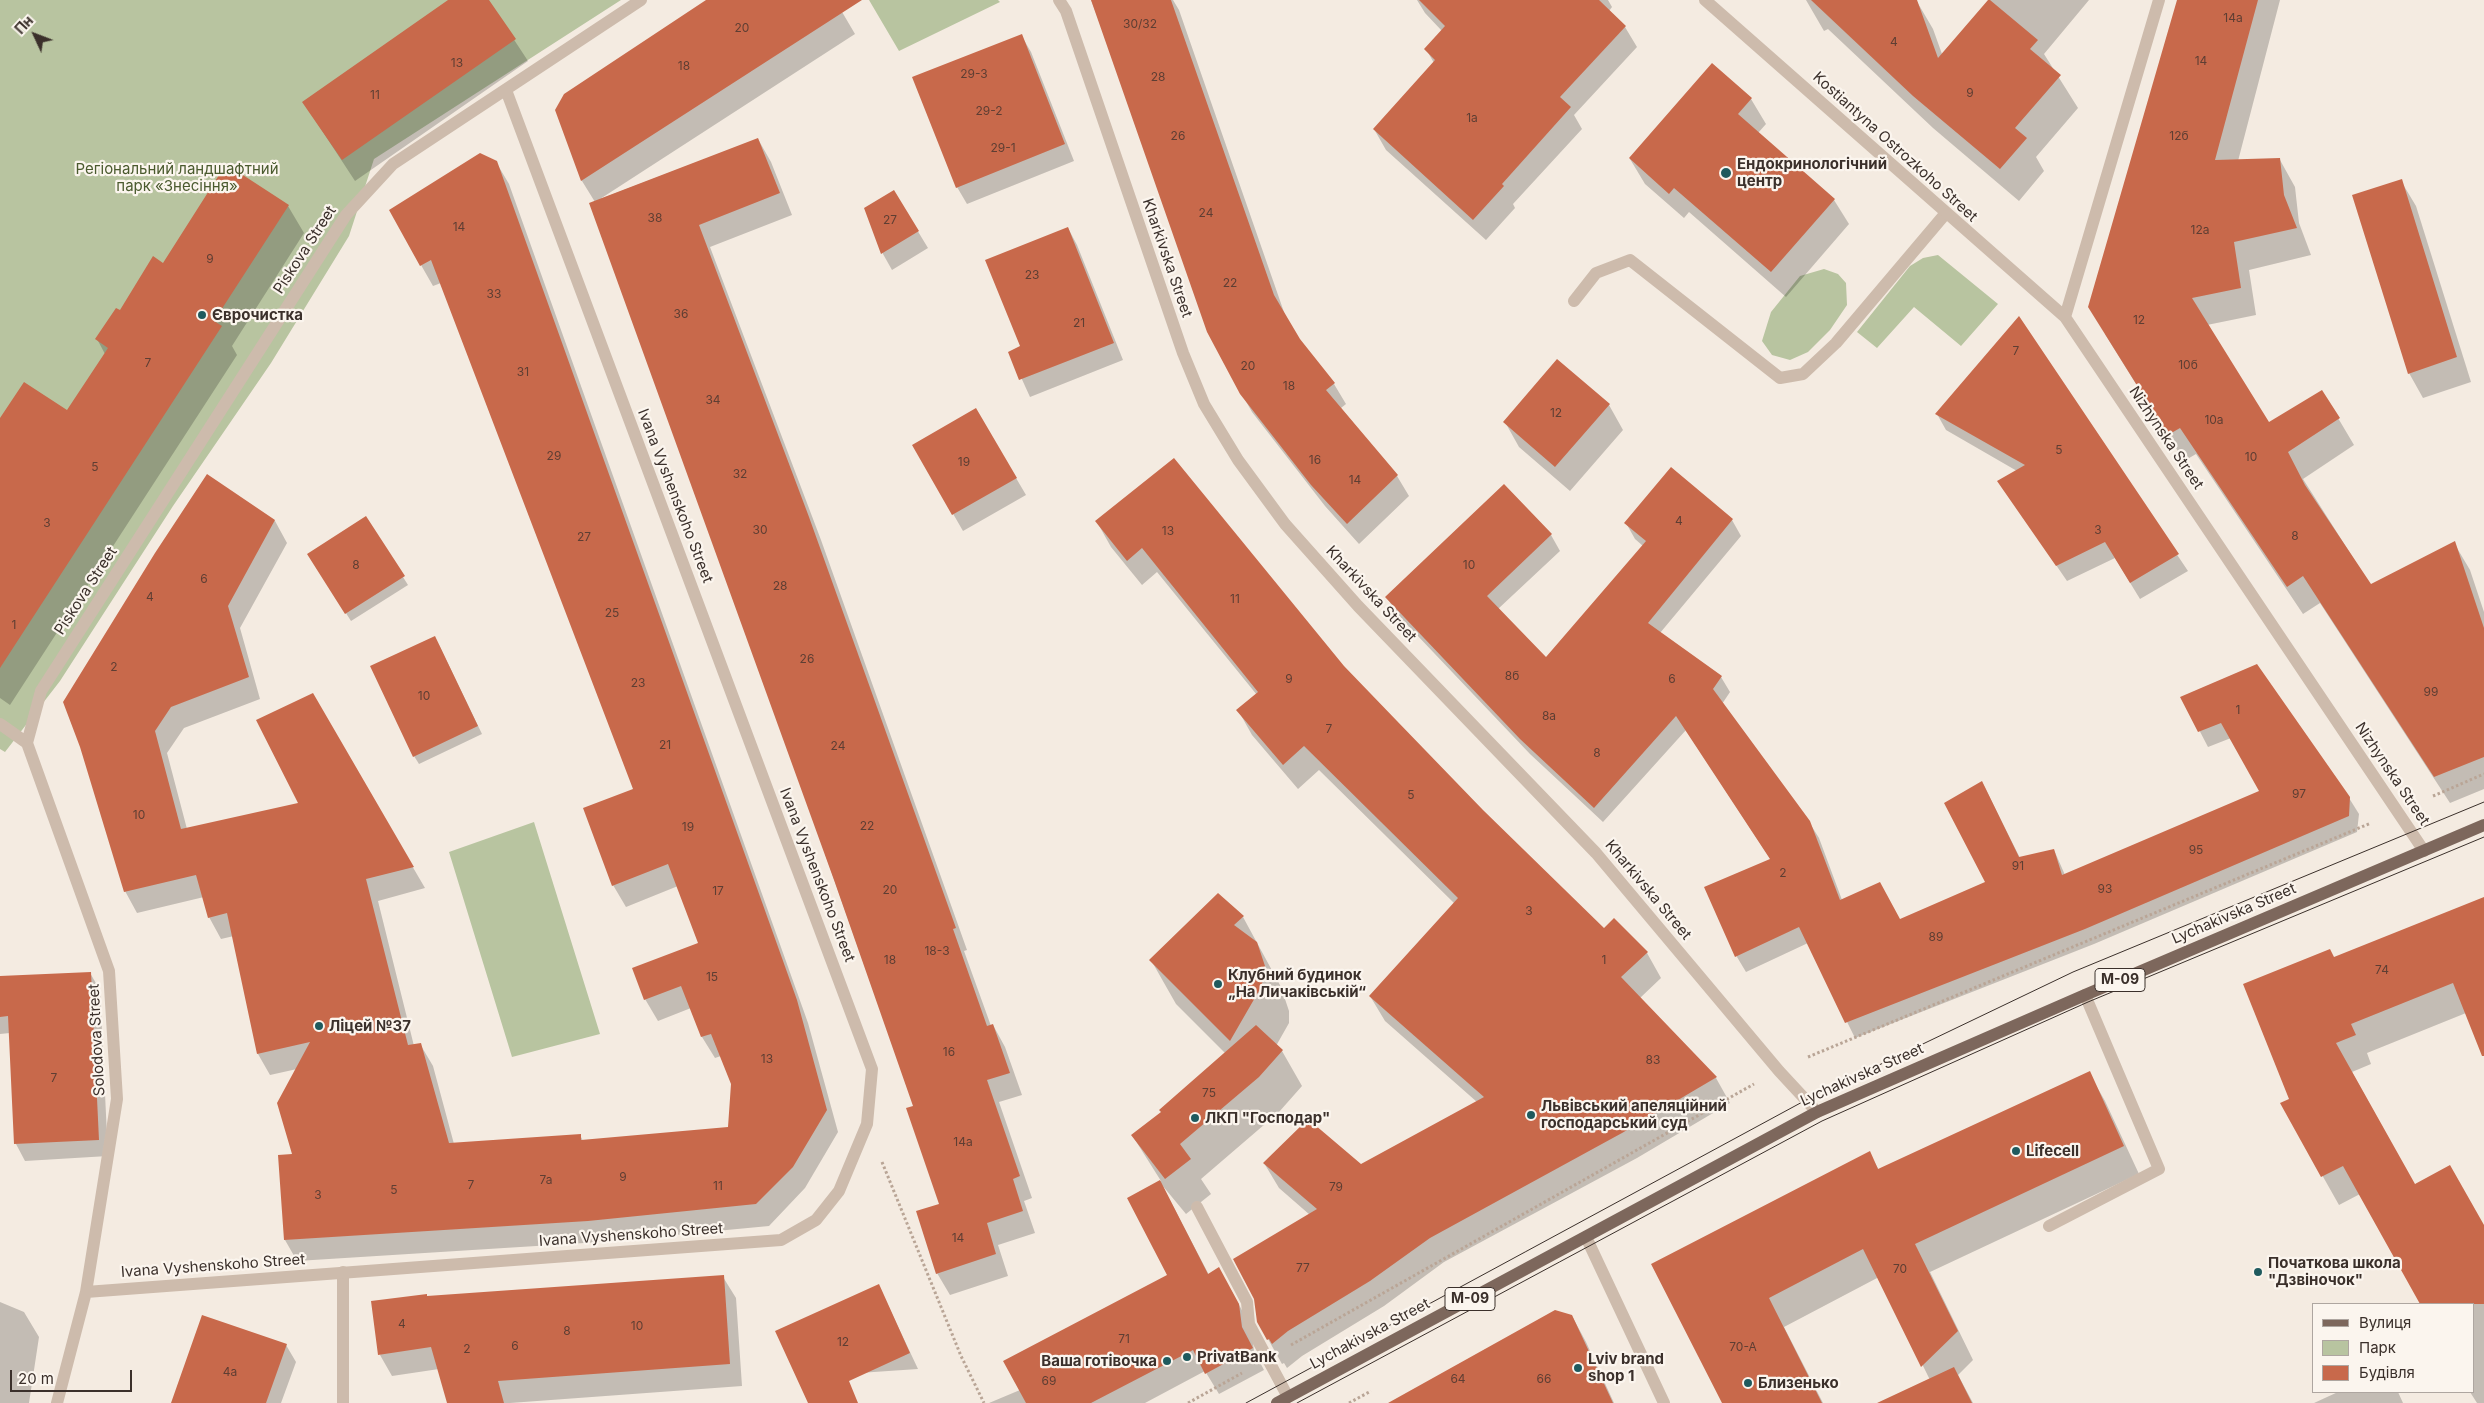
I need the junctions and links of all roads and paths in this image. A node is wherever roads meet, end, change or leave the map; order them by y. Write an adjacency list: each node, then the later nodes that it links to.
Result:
1 (640, 0): 5 (street, Piskova Street)
2 (1059, 0): 19 (street, Kharkivska Street)
3 (1705, 0): 6 (street, Kostiantyna Ostrozkoho Street)
4 (2158, 0): 8 (street)
5 (506, 90): 10 (street, Piskova Street); 20 (street, Ivana Vyshenskoho Street)
6 (1946, 214): 7 (street); 8 (street, Kostiantyna Ostrozkoho Street)
7 (1574, 301)
8 (2065, 317): 15 (street, Nizhynska Street)
9 (0, 724): 10 (street)
10 (27, 743): 25 (street, Solodova Street)
11 (2484, 774): 12 (path)
12 (2433, 796)
13 (2375, 821): 17 (path)
14 (2484, 825): 15 (main road, Lychakivska Street / М-09)
15 (2424, 851): 16 (main road, Lychakivska Street / М-09)
16 (2085, 994): 19 (main road, Lychakivska Street / М-09); 22 (street)
17 (1808, 1057)
18 (1759, 1081): 26 (path)
19 (1817, 1112): 23 (main road, Lychakivska Street / М-09)
20 (867, 1124): 24 (street, Ivana Vyshenskoho Street); 31 (path)
21 (1197, 1207): 28 (street)
22 (2049, 1226)
23 (1586, 1237): 28 (main road, Lychakivska Street / М-09); 33 (street)
24 (344, 1272): 25 (street, Ivana Vyshenskoho Street); 30 (street)
25 (86, 1292): 29 (street, Solodova Street)
26 (1332, 1323)
27 (1371, 1391): 32 (path)
28 (1282, 1400)
29 (57, 1403)
30 (343, 1403)
31 (984, 1403)
32 (1349, 1403)
33 (1664, 1403)

